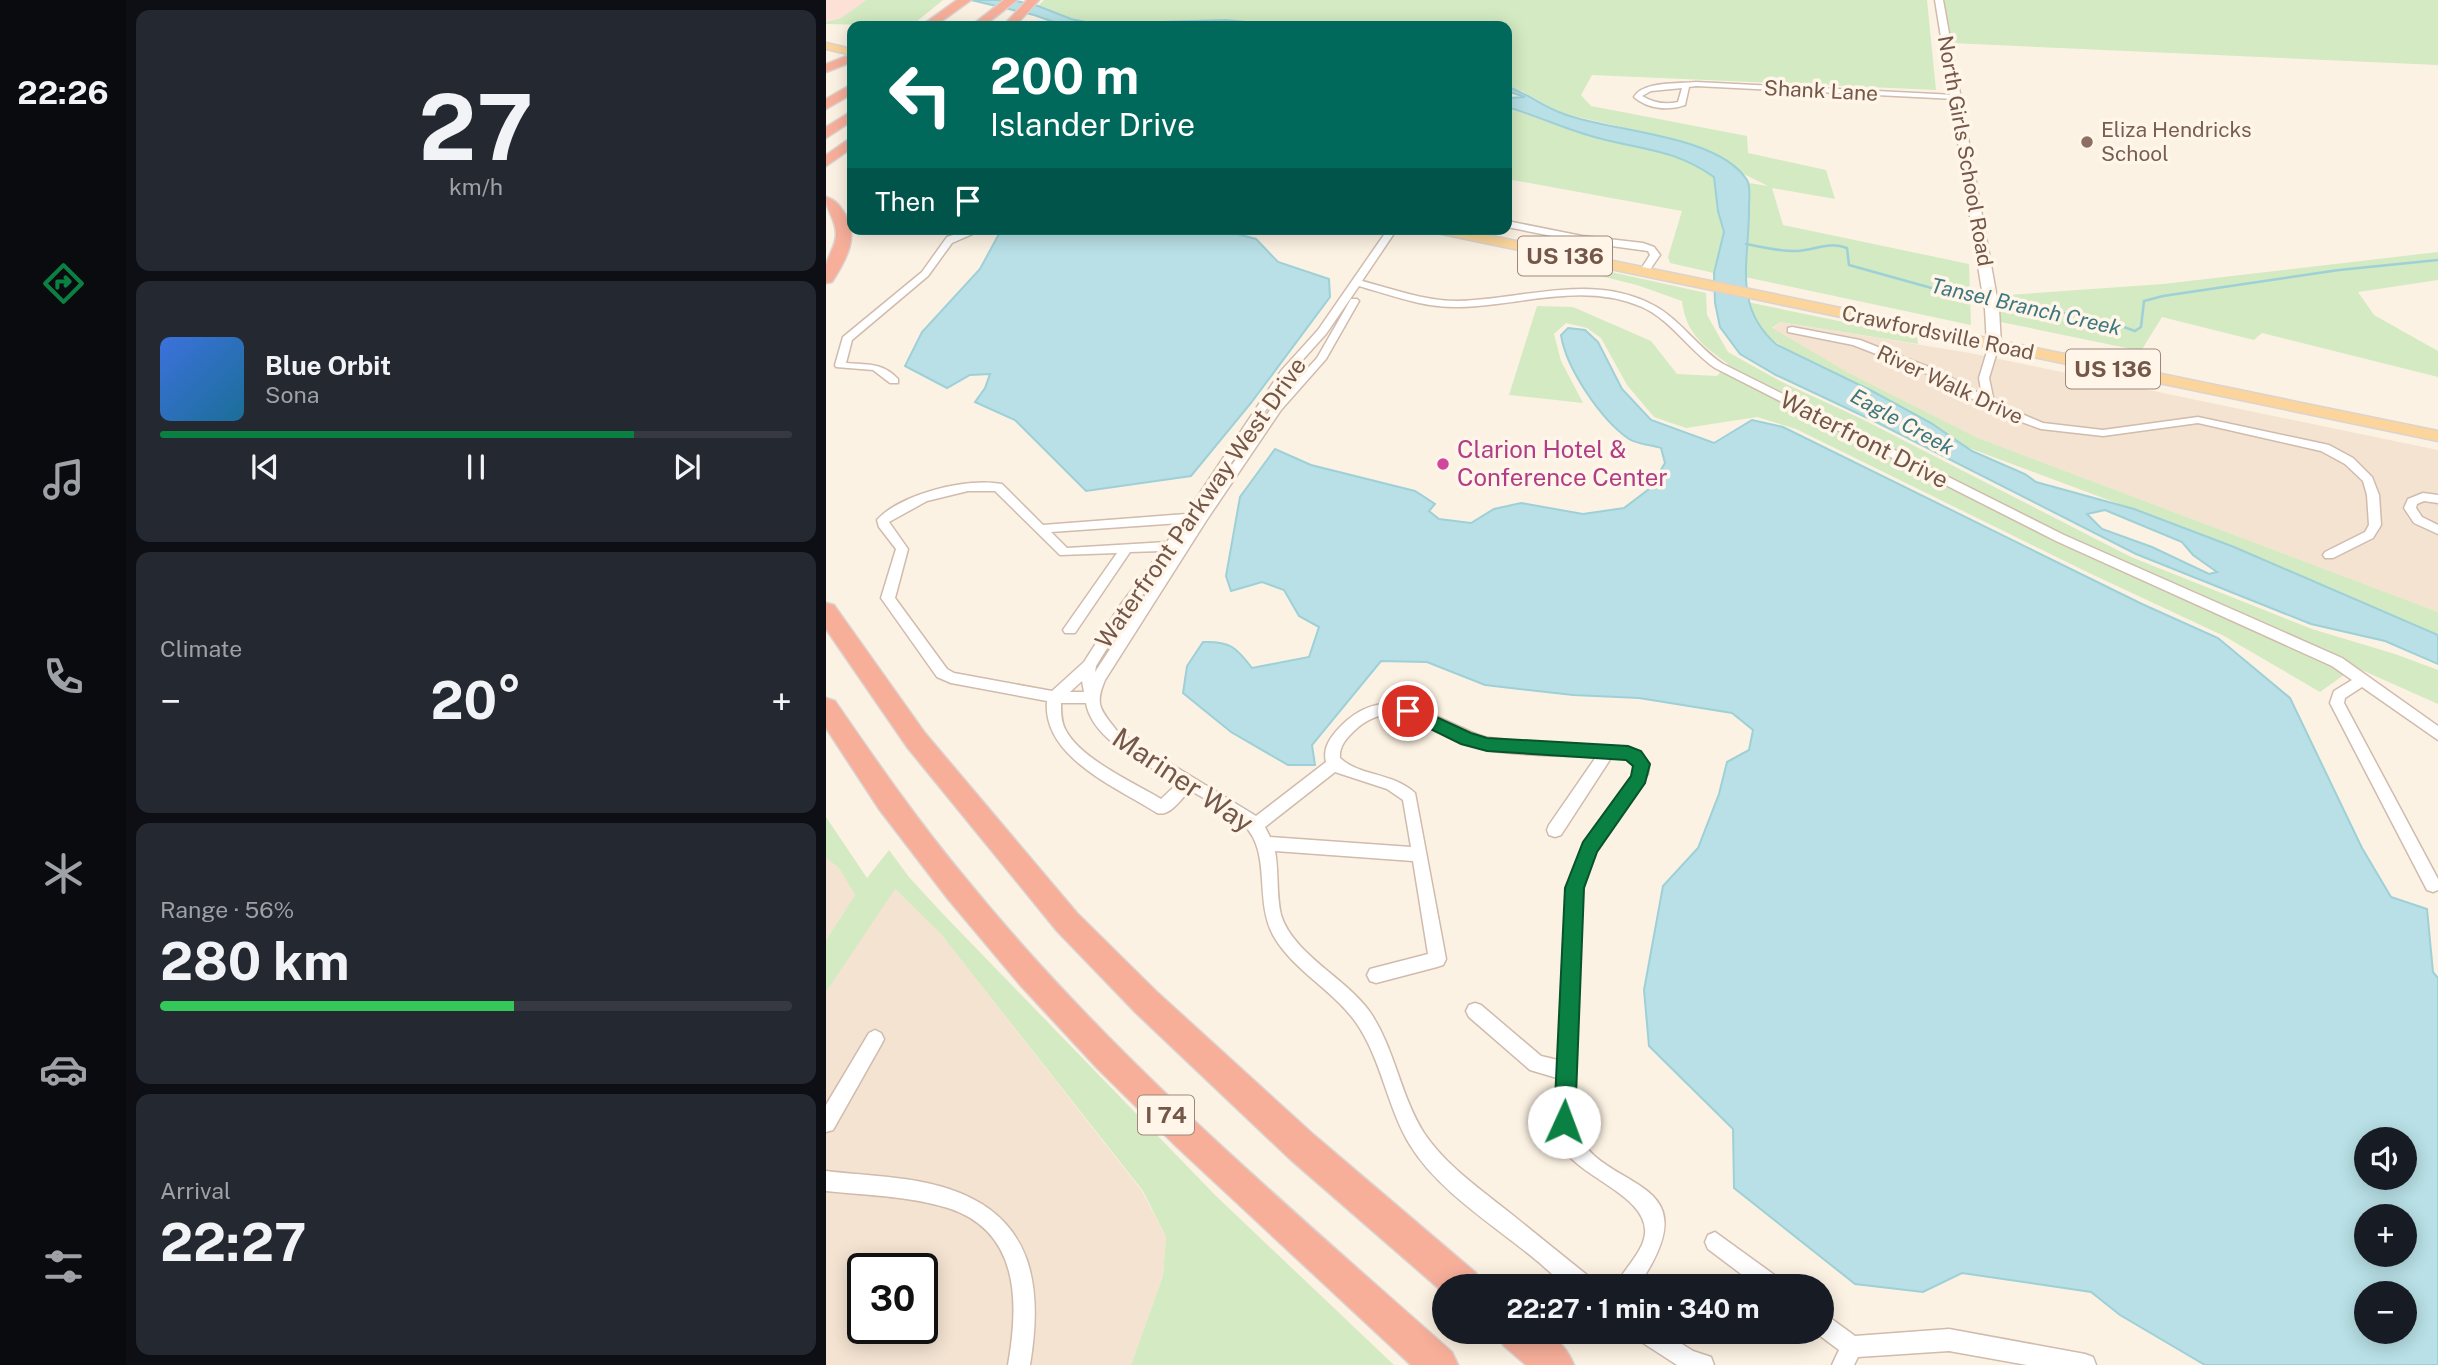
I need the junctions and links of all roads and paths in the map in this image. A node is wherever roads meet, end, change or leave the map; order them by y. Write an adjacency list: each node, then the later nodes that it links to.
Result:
1 (965, 0): 6 (highway)
2 (1011, 0): 8 (highway)
3 (1033, 0): 9 (highway)
4 (1939, 0): 18 (main road, North Girls School Road)
5 (971, 14): 7 (highway)
6 (935, 21)
7 (956, 21)
8 (985, 21)
9 (1015, 21)
10 (826, 35): 11 (main road)
11 (841, 36)
12 (826, 46): 13 (main road)
13 (847, 51)
14 (847, 60): 15 (highway)
15 (826, 68)
16 (1686, 85): 16 (street, Shank Lane); 18 (street, Shank Lane)
17 (847, 91): 20 (highway)
18 (1955, 97): 41 (main road, North Girls School Road)
19 (847, 103): 21 (highway)
20 (826, 105)
21 (826, 118)
22 (847, 119): 24 (highway)
23 (847, 128): 25 (highway)
24 (826, 134)
25 (826, 144)
26 (847, 145): 27 (highway)
27 (826, 162)
28 (826, 202): 38 (highway)
29 (1512, 225): 37 (street)
30 (957, 235): 36 (street)
31 (961, 235): 36 (street)
32 (1389, 235): 39 (street, Waterfront Parkway West Drive)
33 (1398, 235): 39 (street, Waterfront Parkway West Drive)
34 (1469, 235): 37 (main road, Crawfordsville Road / US 136)
35 (1500, 235): 37 (main road, Crawfordsville Road / US 136)
36 (949, 239): 43 (street)
37 (1647, 268): 41 (main road, Crawfordsville Road / US 136)
38 (826, 278)
39 (1360, 283): 51 (street, Waterfront Parkway West Drive); 61 (street, Waterfront Drive)
40 (1792, 330): 44 (street, River Walk Drive)
41 (1995, 340): 42 (street); 46 (main road, Crawfordsville Road / US 136); 47 (main road, Crawfordsville Road / US 136)
42 (1984, 379): 44 (street); 45 (street)
43 (894, 381)
44 (1968, 393): 45 (street, River Walk Drive)
45 (1989, 405): 57 (street, River Walk Drive)
46 (2438, 426)
47 (2438, 436)
48 (2438, 489): 49 (street)
49 (2417, 499): 50 (street); 53 (street)
50 (2438, 499)
51 (1195, 518): 52 (street); 54 (street, Waterfront Parkway West Drive); 55 (street, Waterfront Parkway West Drive)
52 (1039, 529): 56 (street); 62 (street)
53 (2435, 530)
54 (1184, 545): 55 (street); 63 (street, Waterfront Parkway West Drive)
55 (1171, 546): 56 (street); 60 (street, Waterfront Parkway West Drive)
56 (1127, 548): 59 (street)
57 (2329, 555)
58 (828, 611): 81 (highway, I 74)
59 (1070, 630)
60 (1089, 666): 62 (street); 63 (street, Waterfront Parkway West Drive)
61 (2363, 680): 65 (street, Waterfront Drive); 73 (street)
62 (1055, 697): 63 (street); 68 (street)
63 (1091, 698): 68 (street, Mariner Way)
64 (826, 708): 90 (highway, I 74)
65 (2438, 734)
66 (1607, 752): 67 (street); 70 (street); 77 (street)
67 (1333, 761): 69 (street); 72 (street)
68 (1189, 782): 69 (street, Mariner Way)
69 (1256, 825): 71 (street, Mariner Way)
70 (1555, 830)
71 (1266, 844): 72 (street); 82 (street, Mariner Way)
72 (1420, 855): 74 (street)
73 (2433, 886)
74 (1376, 975)
75 (1475, 1011): 77 (street)
76 (875, 1039): 78 (street)
77 (1566, 1071): 83 (street)
78 (826, 1123)
79 (826, 1181): 89 (street)
80 (1715, 1242): 84 (street)
81 (1449, 1274)
82 (1570, 1274)
83 (1633, 1274)
84 (1757, 1274)
85 (1834, 1339): 88 (street)
86 (1530, 1344): 91 (highway)
87 (1663, 1344): 92 (street)
88 (1848, 1356): 93 (street)
89 (1019, 1365)
90 (1439, 1365)
91 (1555, 1365)
92 (1703, 1365)
93 (2085, 1365)

